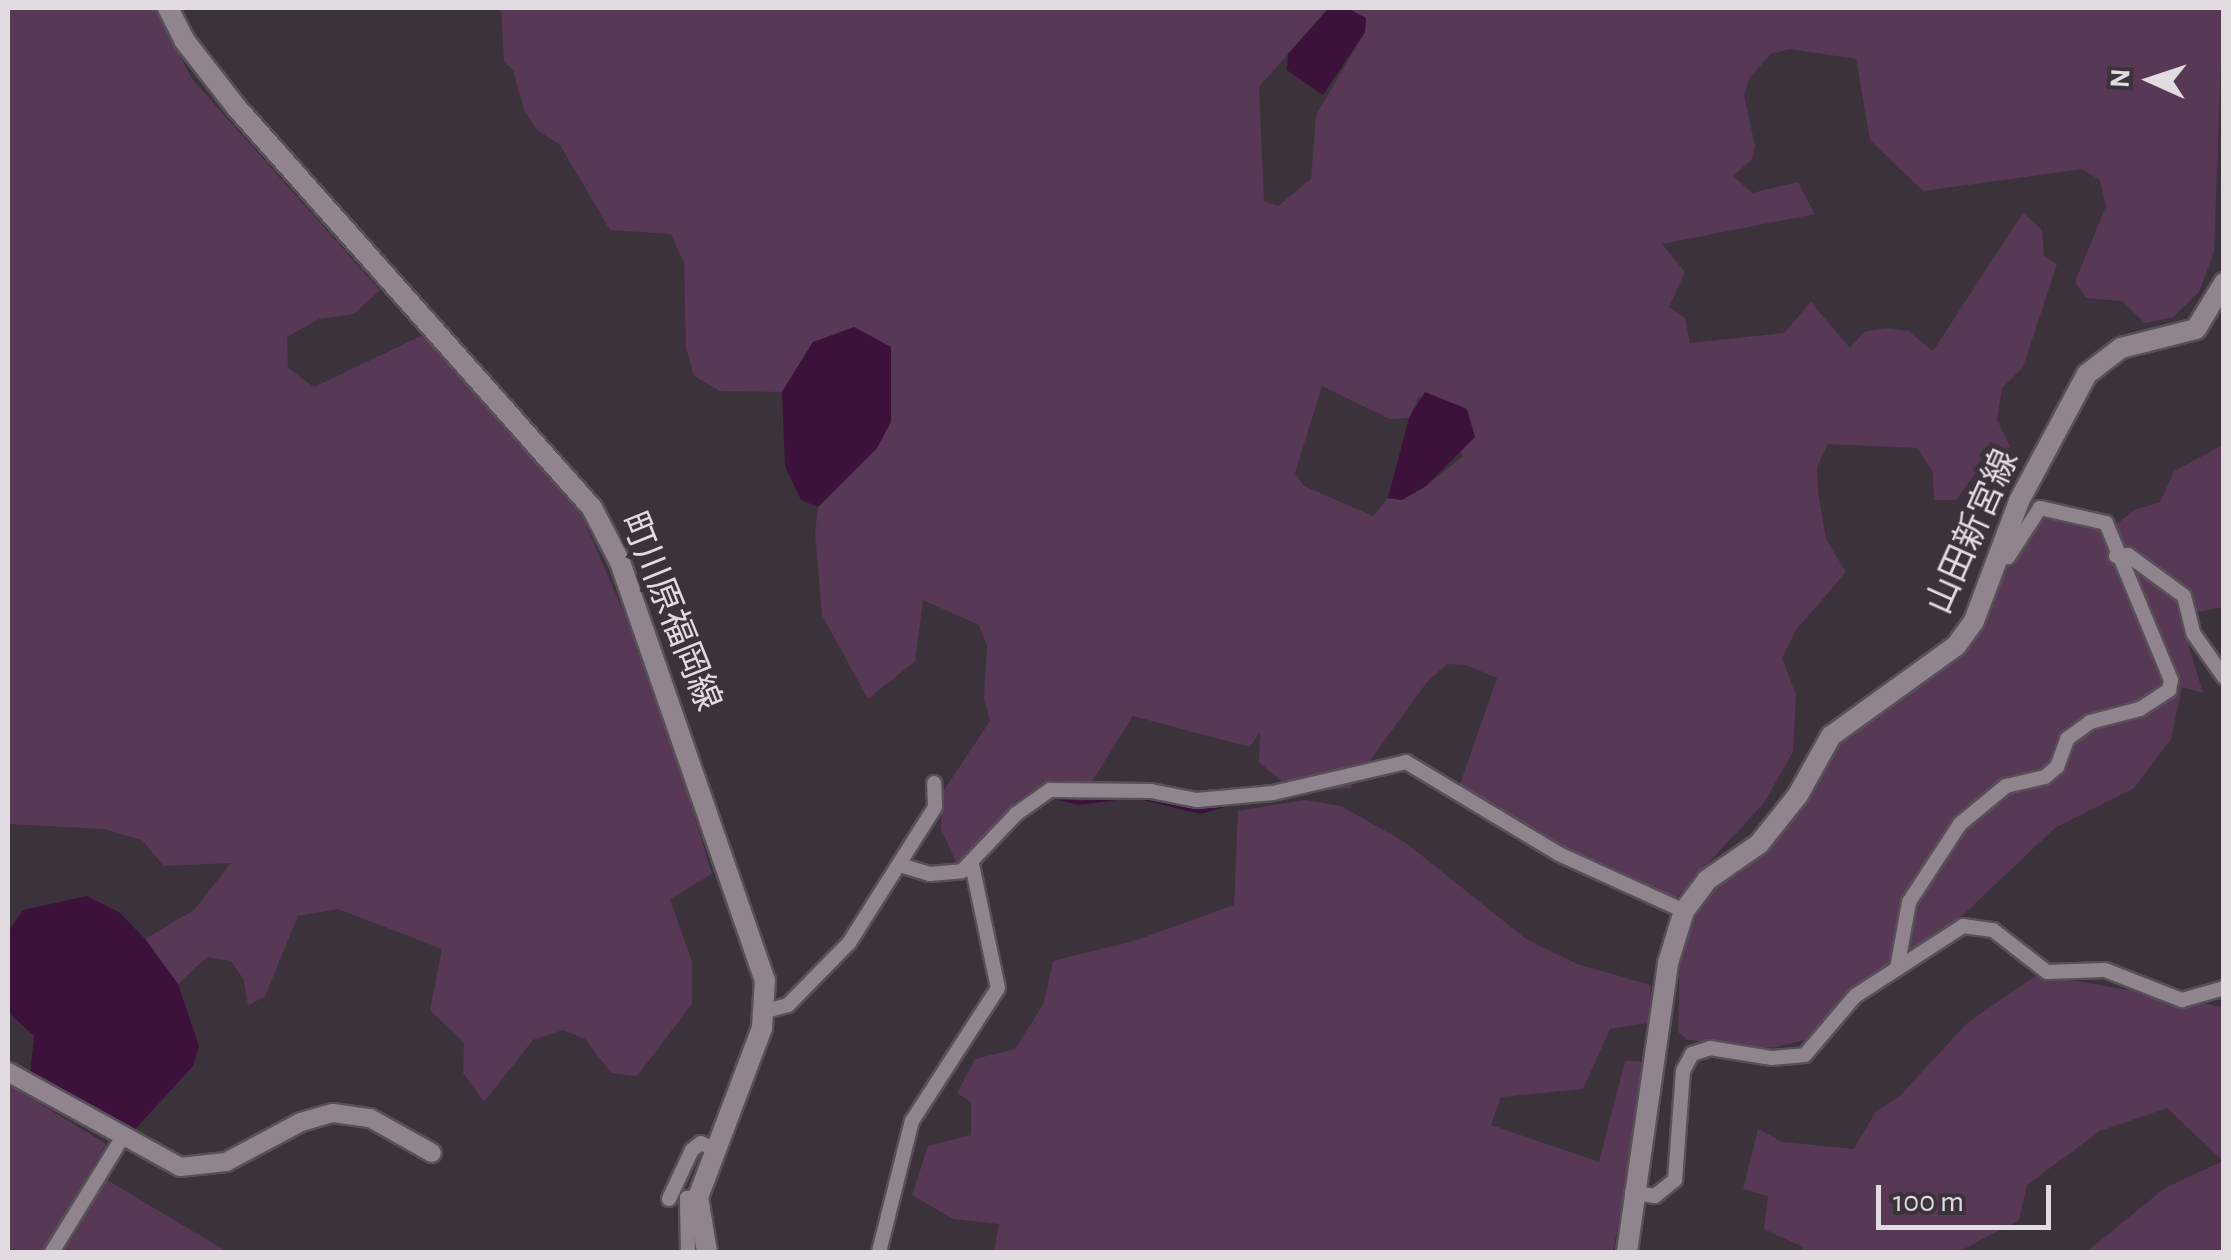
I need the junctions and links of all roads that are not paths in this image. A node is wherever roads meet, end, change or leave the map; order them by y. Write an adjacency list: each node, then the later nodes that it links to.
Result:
1 (168, 8): 12 (main road, 町川原福岡線)
2 (2224, 283): 3 (main road, 山田新宮線)
3 (1998, 555): 4 (street); 9 (main road, 山田新宮線)
4 (2116, 556): 5 (street); 10 (street)
5 (2224, 677)
6 (934, 783): 7 (street)
7 (900, 865): 8 (street); 12 (street)
8 (972, 865): 9 (street); 24 (street)
9 (1684, 911): 18 (main road, 山田新宮線)
10 (1897, 969): 11 (street); 18 (street)
11 (2224, 988)
12 (766, 1011): 15 (main road, 町川原福岡線)
13 (8, 1072): 14 (street)
14 (121, 1140): 16 (street); 21 (street)
15 (714, 1148): 17 (street); 20 (main road, 町川原福岡線)
16 (432, 1153)
17 (679, 1176): 19 (street); 20 (street)
18 (1632, 1193): 25 (main road, 山田新宮線)
19 (669, 1198)
20 (693, 1198): 22 (street); 23 (main road, 町川原福岡線)
21 (52, 1252)
22 (688, 1252)
23 (707, 1252)
24 (879, 1252)
25 (1627, 1252)

